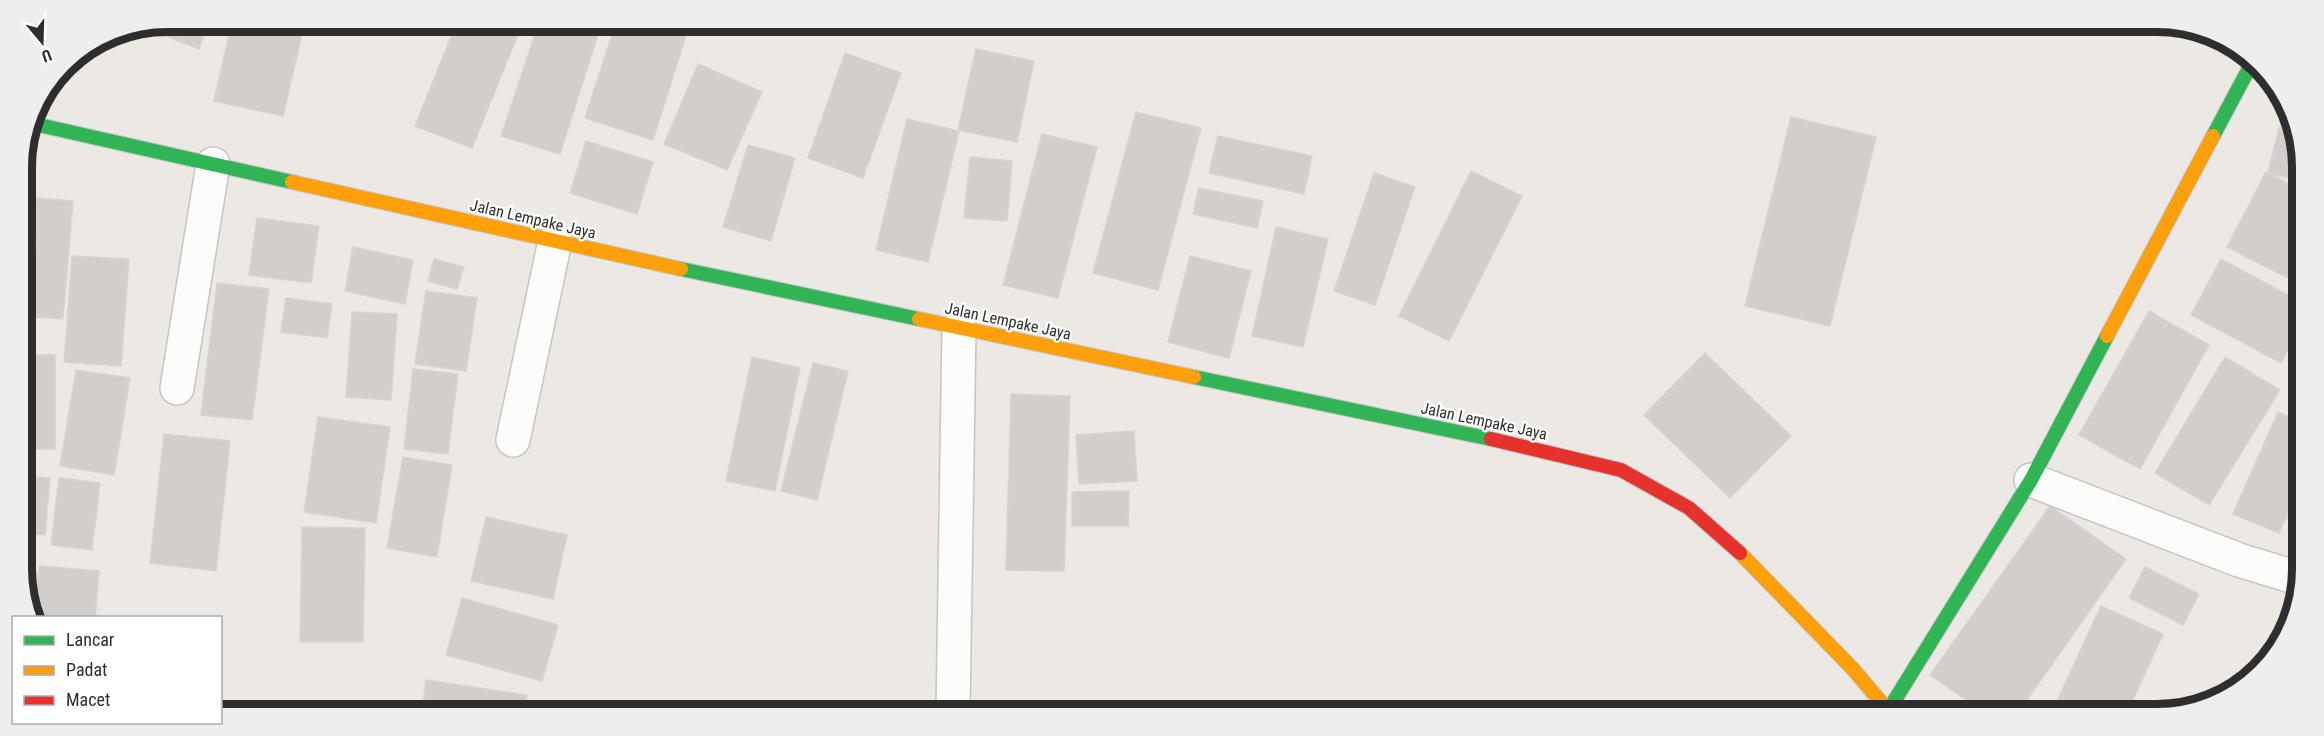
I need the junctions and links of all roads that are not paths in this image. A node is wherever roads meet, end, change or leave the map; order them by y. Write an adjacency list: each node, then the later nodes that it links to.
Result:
1 (2250, 68): 8 (street)
2 (38, 125): 3 (street, Jalan Lempake Jaya)
3 (213, 164): 4 (street, Jalan Lempake Jaya); 6 (street)
4 (555, 241): 5 (street, Jalan Lempake Jaya); 7 (street)
5 (959, 328): 10 (street); 11 (street, Jalan Lempake Jaya)
6 (177, 388)
7 (513, 440)
8 (2031, 480): 9 (street); 12 (street)
9 (2292, 576)
10 (953, 704)
11 (1882, 704)
12 (1894, 704)

